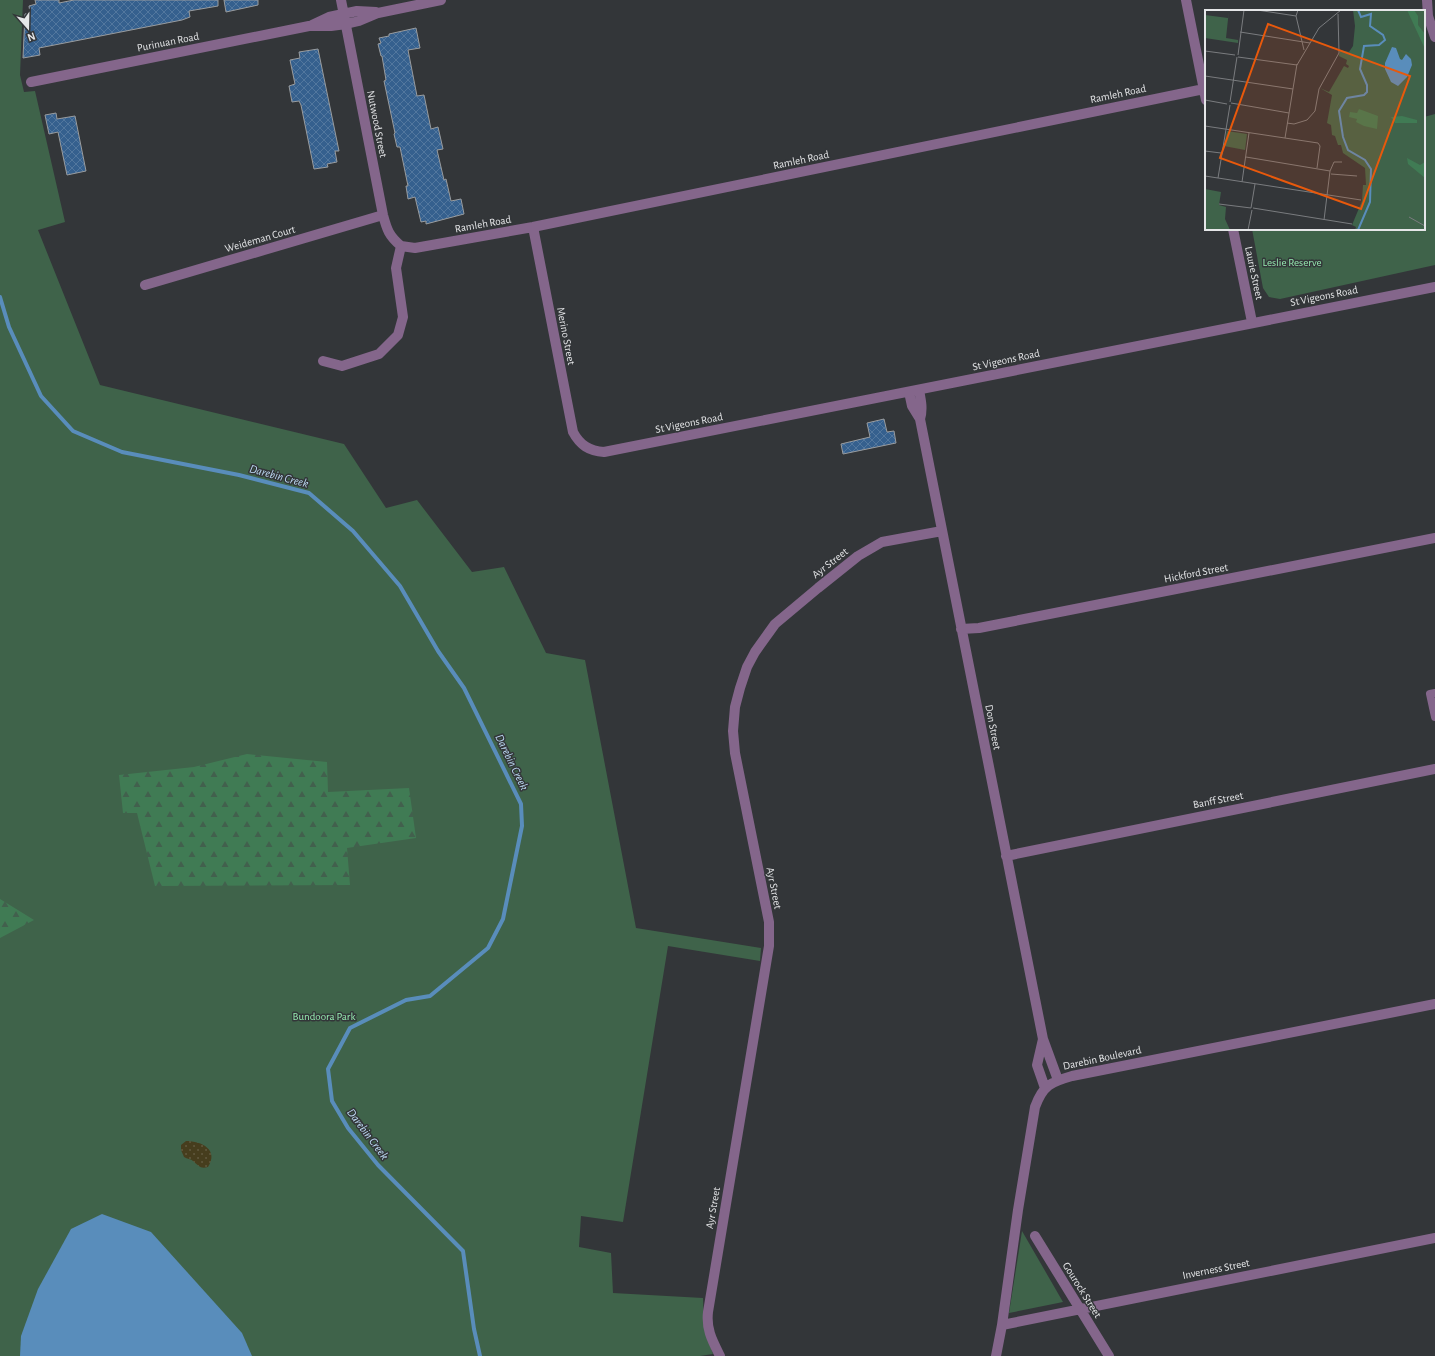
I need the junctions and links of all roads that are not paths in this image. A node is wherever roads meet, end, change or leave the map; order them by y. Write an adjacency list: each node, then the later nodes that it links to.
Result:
1 (341, 0): 7 (street, Nutwood Street)
2 (441, 0): 7 (street, Purinuan Road)
3 (1186, 0): 10 (street)
4 (1427, 0): 8 (street)
5 (1431, 0): 6 (street)
6 (1435, 11)
7 (345, 19): 9 (street, Purinuan Road); 12 (street, Nutwood Street)
8 (1435, 37)
9 (31, 82)
10 (1204, 89): 11 (street); 13 (street, Ramleh Road)
11 (1205, 94)
12 (383, 215): 15 (street, Nutwood Street); 16 (street, Weideman Court)
13 (533, 227): 15 (street, Ramleh Road); 21 (street, Merino Street)
14 (1233, 230): 18 (street, Laurie Street)
15 (401, 246): 19 (street)
16 (145, 285)
17 (1435, 287): 18 (street, St Vigeons Road)
18 (1252, 322): 20 (street, St Vigeons Road)
19 (323, 361)
20 (914, 391): 21 (street, St Vigeons Road); 22 (street, Don Street)
21 (583, 446)
22 (942, 531): 24 (street, Don Street); 37 (street, Ayr Street)
23 (1435, 538): 24 (street, Hickford Street)
24 (961, 630): 28 (street, Don Street)
25 (1435, 693): 26 (lane)
26 (1435, 717)
27 (1435, 769): 28 (street, Banff Street)
28 (1006, 856): 30 (street, Don Street)
29 (1435, 1004): 31 (street, Darebin Boulevard)
30 (1043, 1039): 31 (street, Don Street); 32 (street, Don Street)
31 (1058, 1080): 32 (street, Darebin Boulevard)
32 (1045, 1088): 36 (street)
33 (1035, 1236): 35 (street, Gourock Street)
34 (1435, 1238): 35 (street, Inverness Street)
35 (1079, 1309): 36 (street, Inverness Street); 39 (street, Gourock Street)
36 (1002, 1325): 38 (street)
37 (720, 1356)
38 (996, 1356)
39 (1109, 1356)

